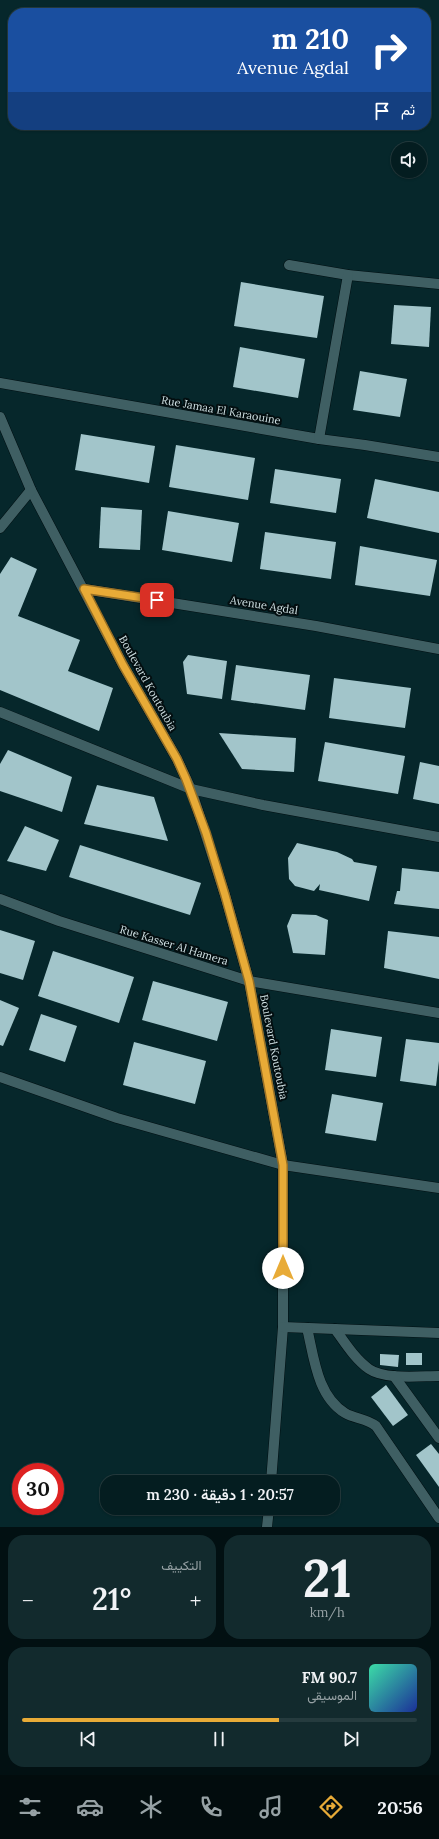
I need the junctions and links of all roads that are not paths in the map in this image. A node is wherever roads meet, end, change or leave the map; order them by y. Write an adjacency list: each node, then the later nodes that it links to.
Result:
1 (289, 265): 2 (street)
2 (348, 275): 3 (street); 6 (street)
3 (439, 284)
4 (0, 383): 6 (street, Rue Jamaa El Karaouine)
5 (0, 417): 8 (street, Boulevard Koutoubia)
6 (319, 439): 7 (street, Rue Jamaa El Karaouine)
7 (439, 458)
8 (31, 490): 9 (street); 10 (street, Boulevard Koutoubia)
9 (0, 528)
10 (84, 589): 11 (street, Avenue Agdal); 13 (street, Boulevard Koutoubia)
11 (439, 649)
12 (0, 712): 13 (street)
13 (191, 790): 14 (street); 16 (street, Boulevard Koutoubia)
14 (439, 837)
15 (0, 899): 16 (street, Rue Kasser Al Hamera)
16 (249, 981): 17 (street, Rue Kasser Al Hamera); 19 (street, Boulevard Koutoubia)
17 (439, 1013)
18 (0, 1077): 19 (street)
19 (283, 1165): 20 (street); 21 (street, Boulevard Koutoubia)
20 (439, 1188)
21 (283, 1328): 22 (street); 28 (street, Boulevard Koutoubia)
22 (307, 1328): 23 (street); 30 (street)
23 (335, 1329): 24 (street); 25 (street)
24 (439, 1333)
25 (394, 1376): 26 (street); 27 (street)
26 (439, 1376)
27 (439, 1438)
28 (272, 1475)
29 (268, 1515): 31 (street)
30 (439, 1518)
31 (267, 1527)

